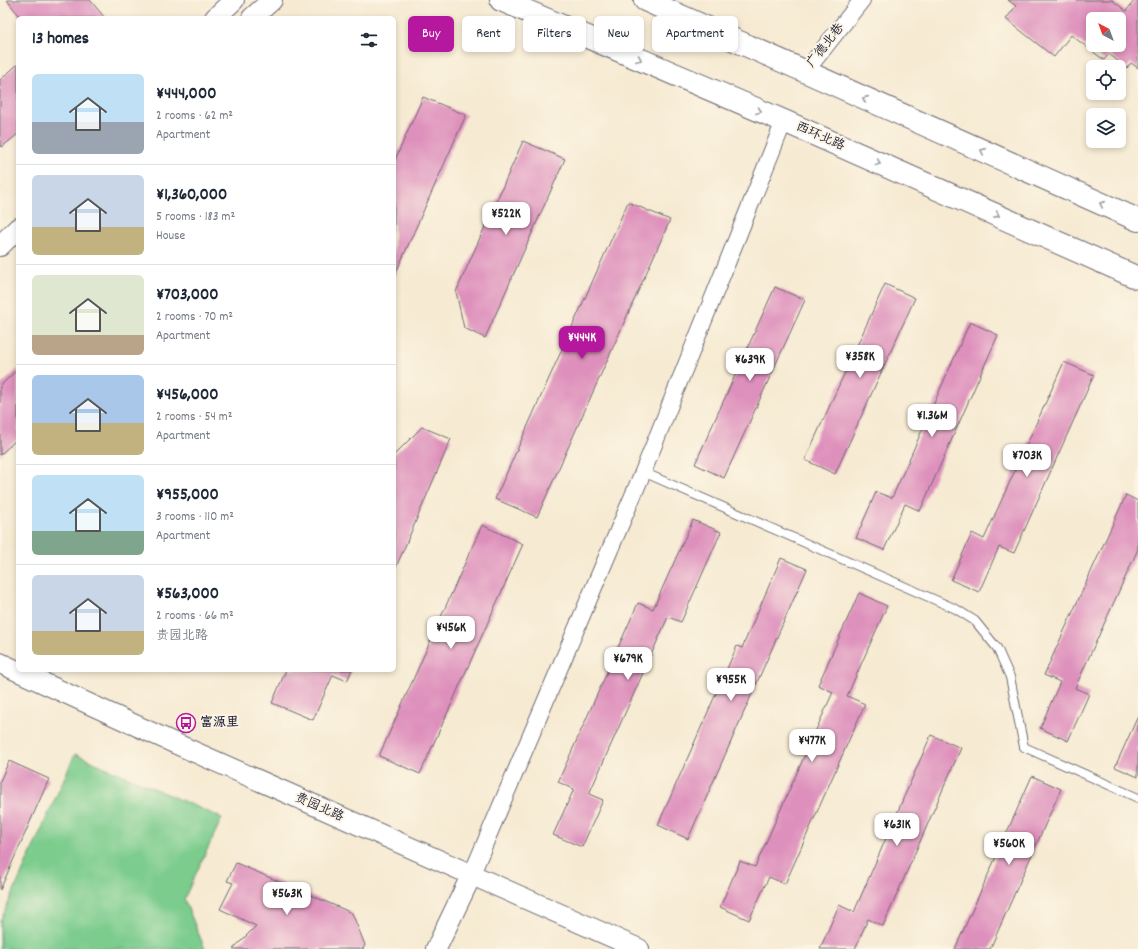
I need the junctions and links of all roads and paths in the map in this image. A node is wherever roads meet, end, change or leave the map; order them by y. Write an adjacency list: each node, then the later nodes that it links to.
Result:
1 (234, 0): 6 (street)
2 (272, 0): 7 (street)
3 (500, 0): 9 (main road, 西环北路, one-way to 9)
4 (645, 0): 8 (main road)
5 (862, 0): 8 (street, 广德北巷)
6 (217, 16)
7 (254, 16)
8 (805, 72): 10 (main road, one-way to 8)
9 (784, 121): 13 (main road, 西环北路, one-way to 13); 14 (street)
10 (1138, 220)
11 (16, 230): 12 (street)
12 (0, 246)
13 (1138, 278)
14 (643, 472): 18 (lane); 19 (street)
15 (0, 663): 16 (street, 贵园北路)
16 (16, 670)
17 (20, 672): 19 (street, 贵园北路)
18 (1138, 798)
19 (471, 876): 20 (street); 21 (street, 贵园北路)
20 (436, 949)
21 (639, 949)

